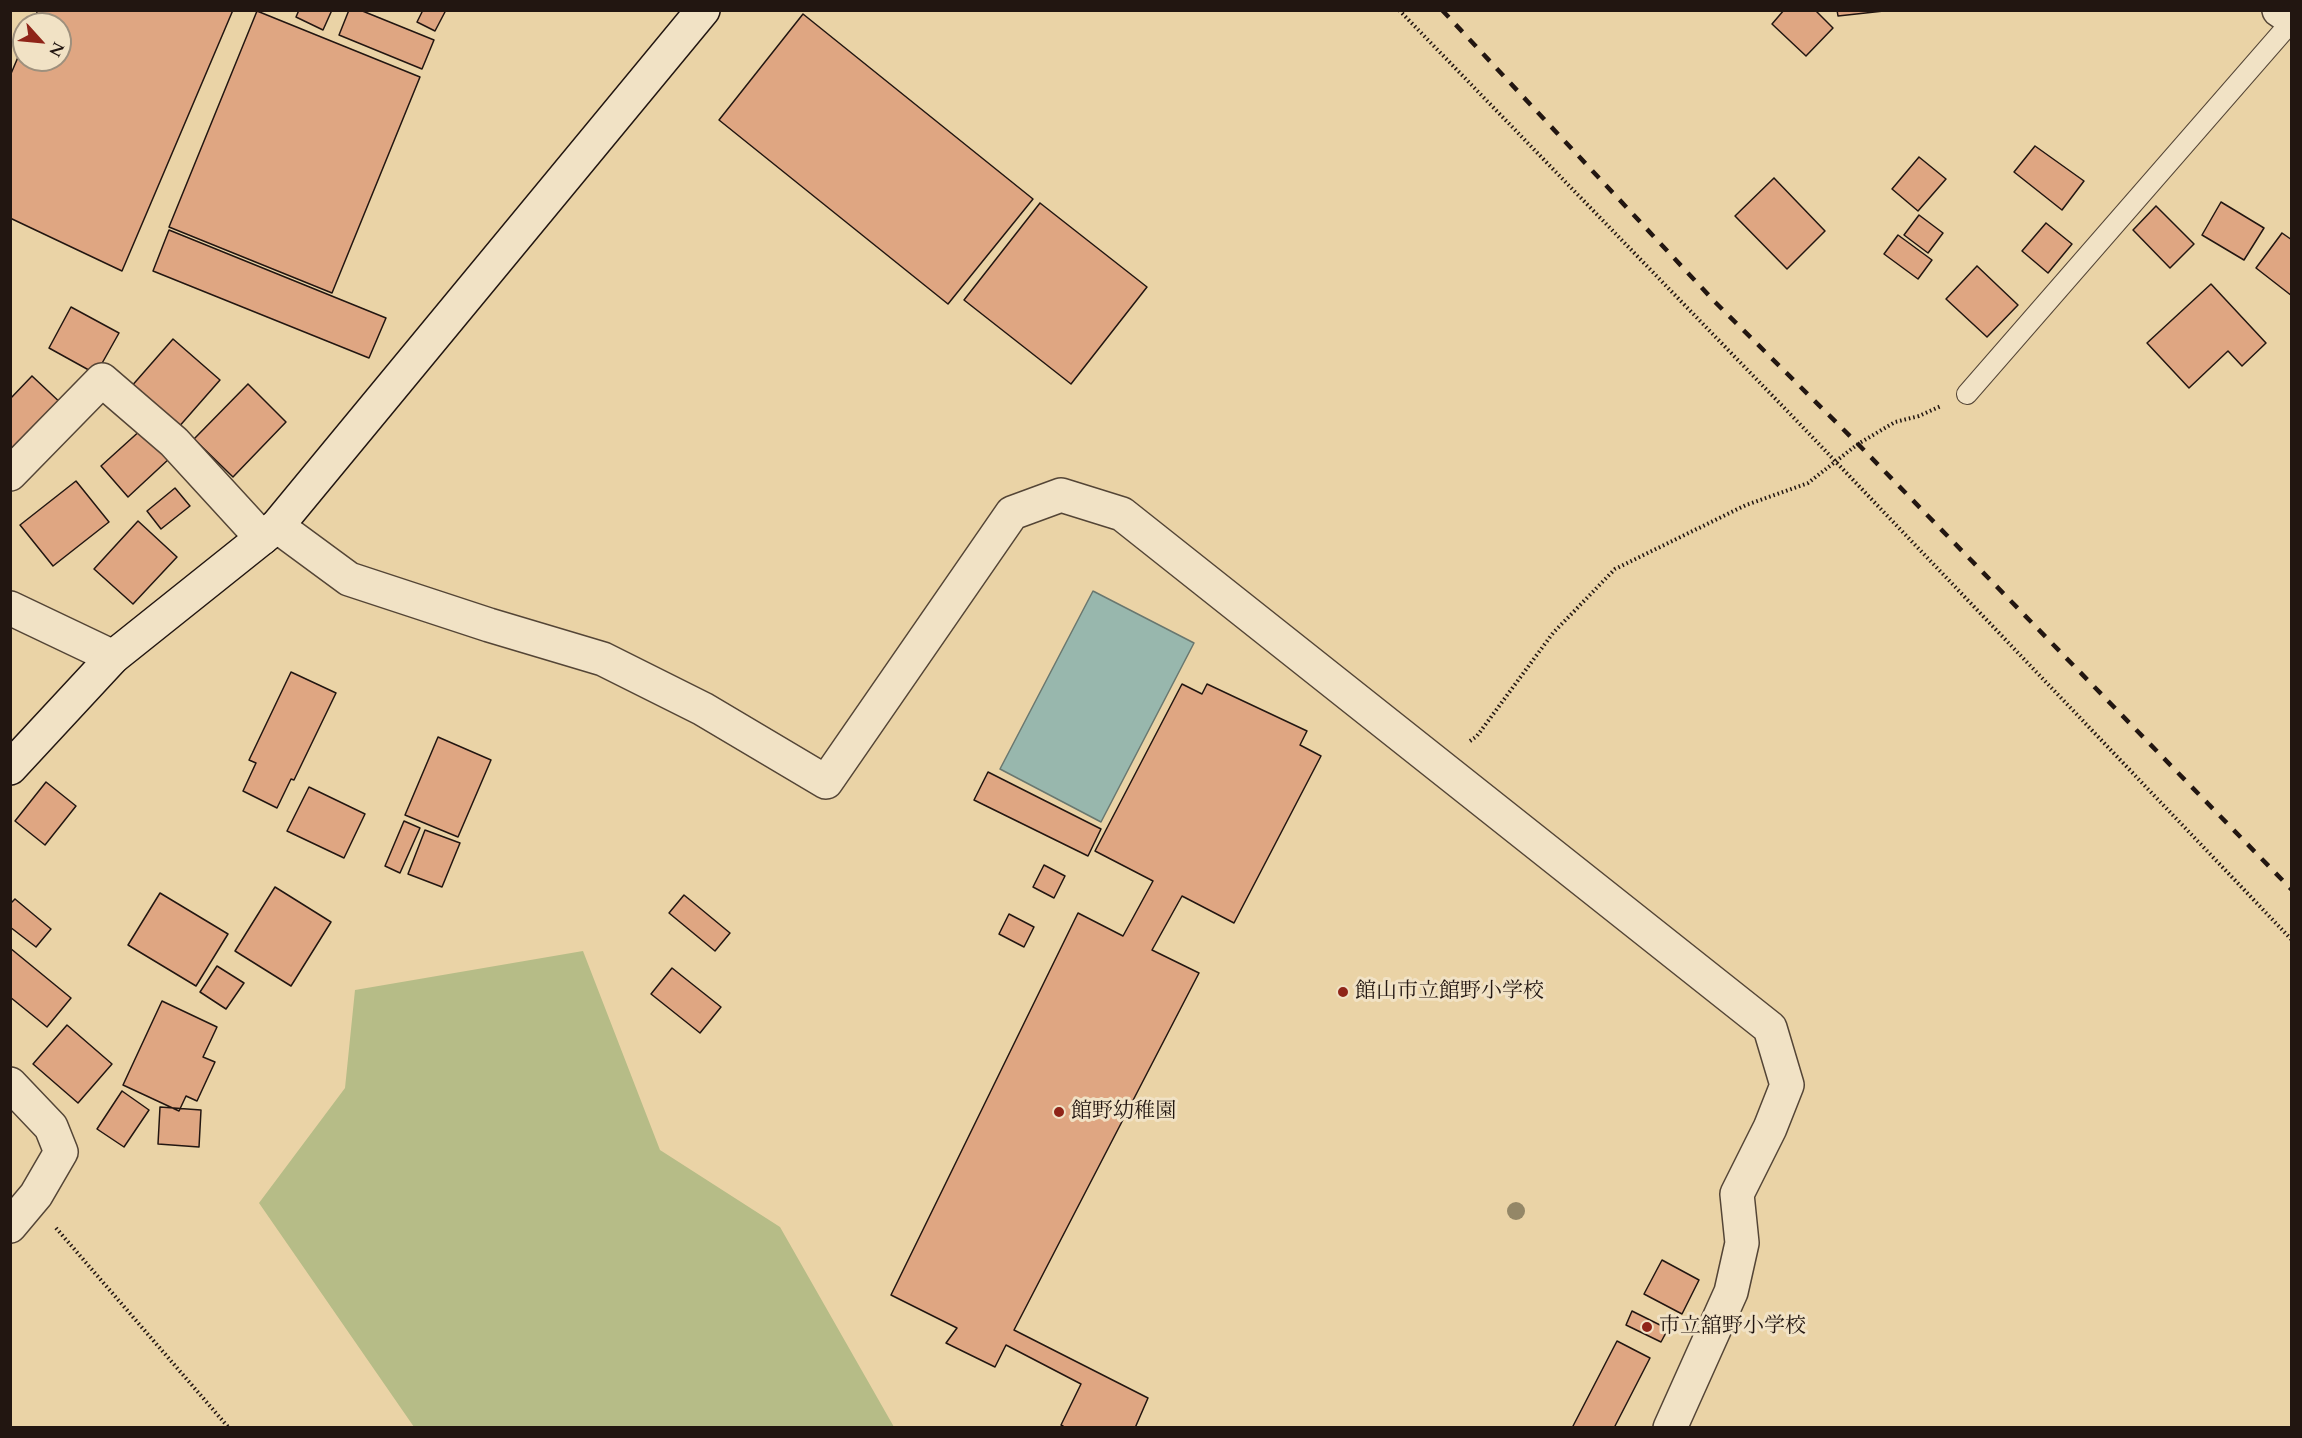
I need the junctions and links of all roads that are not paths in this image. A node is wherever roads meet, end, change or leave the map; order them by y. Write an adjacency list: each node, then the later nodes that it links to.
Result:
1 (703, 10): 6 (street)
2 (2278, 10): 3 (street)
3 (2292, 20): 4 (lane)
4 (1967, 394)
5 (10, 474): 6 (street)
6 (270, 532): 8 (street); 12 (street)
7 (10, 608): 8 (street)
8 (112, 657): 9 (street)
9 (10, 768)
10 (10, 1084): 11 (street)
11 (10, 1226)
12 (1670, 1428)

